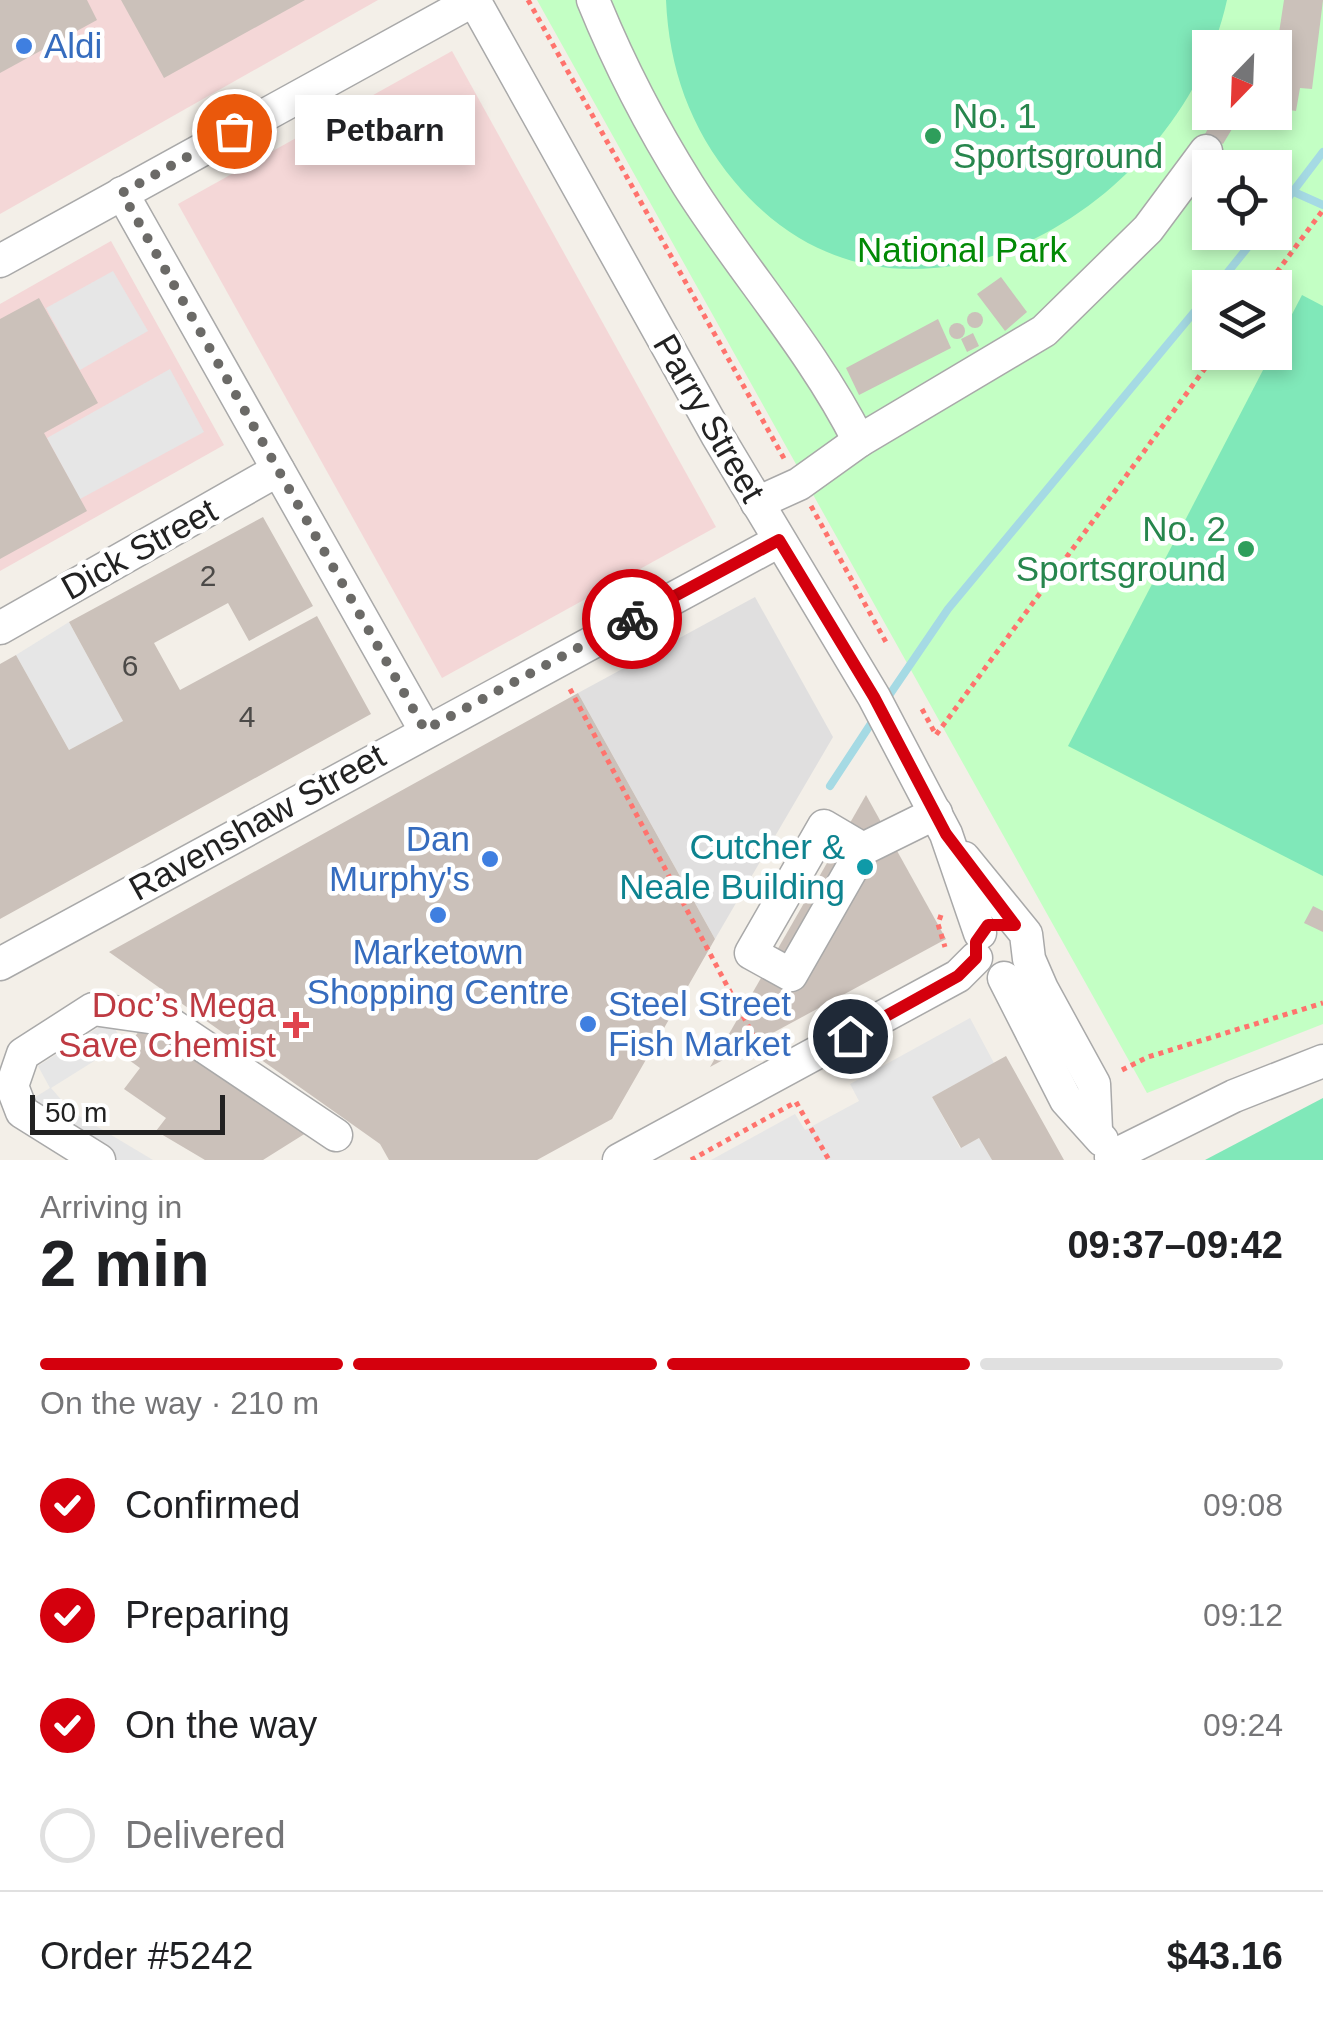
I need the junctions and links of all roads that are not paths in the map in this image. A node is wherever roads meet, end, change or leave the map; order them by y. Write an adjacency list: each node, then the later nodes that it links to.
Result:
1 (474, 0): 4 (street); 8 (street, Parry Street)
2 (593, 0): 6 (street)
3 (1192, 170): 6 (street)
4 (122, 193): 5 (street); 7 (street)
5 (0, 261)
6 (859, 441): 8 (street)
7 (278, 470): 10 (street, Dick Street); 11 (street)
8 (757, 503): 9 (street, Parry Street)
9 (779, 540): 11 (street, Ravenshaw Street); 12 (street, Parry Street)
10 (0, 628)
11 (425, 730): 16 (street, Ravenshaw Street)
12 (941, 824): 13 (street); 14 (street, Parry Street); 15 (street, Parry Street)
13 (863, 849)
14 (1015, 925): 15 (street); 17 (street, Parry Street)
15 (967, 947): 17 (street, Parry Street); 22 (street)
16 (0, 964)
17 (1017, 968): 20 (street, Parry Street)
18 (1323, 1061): 20 (street)
19 (336, 1135): 21 (street)
20 (1107, 1149)
21 (99, 1160)
22 (619, 1160)

